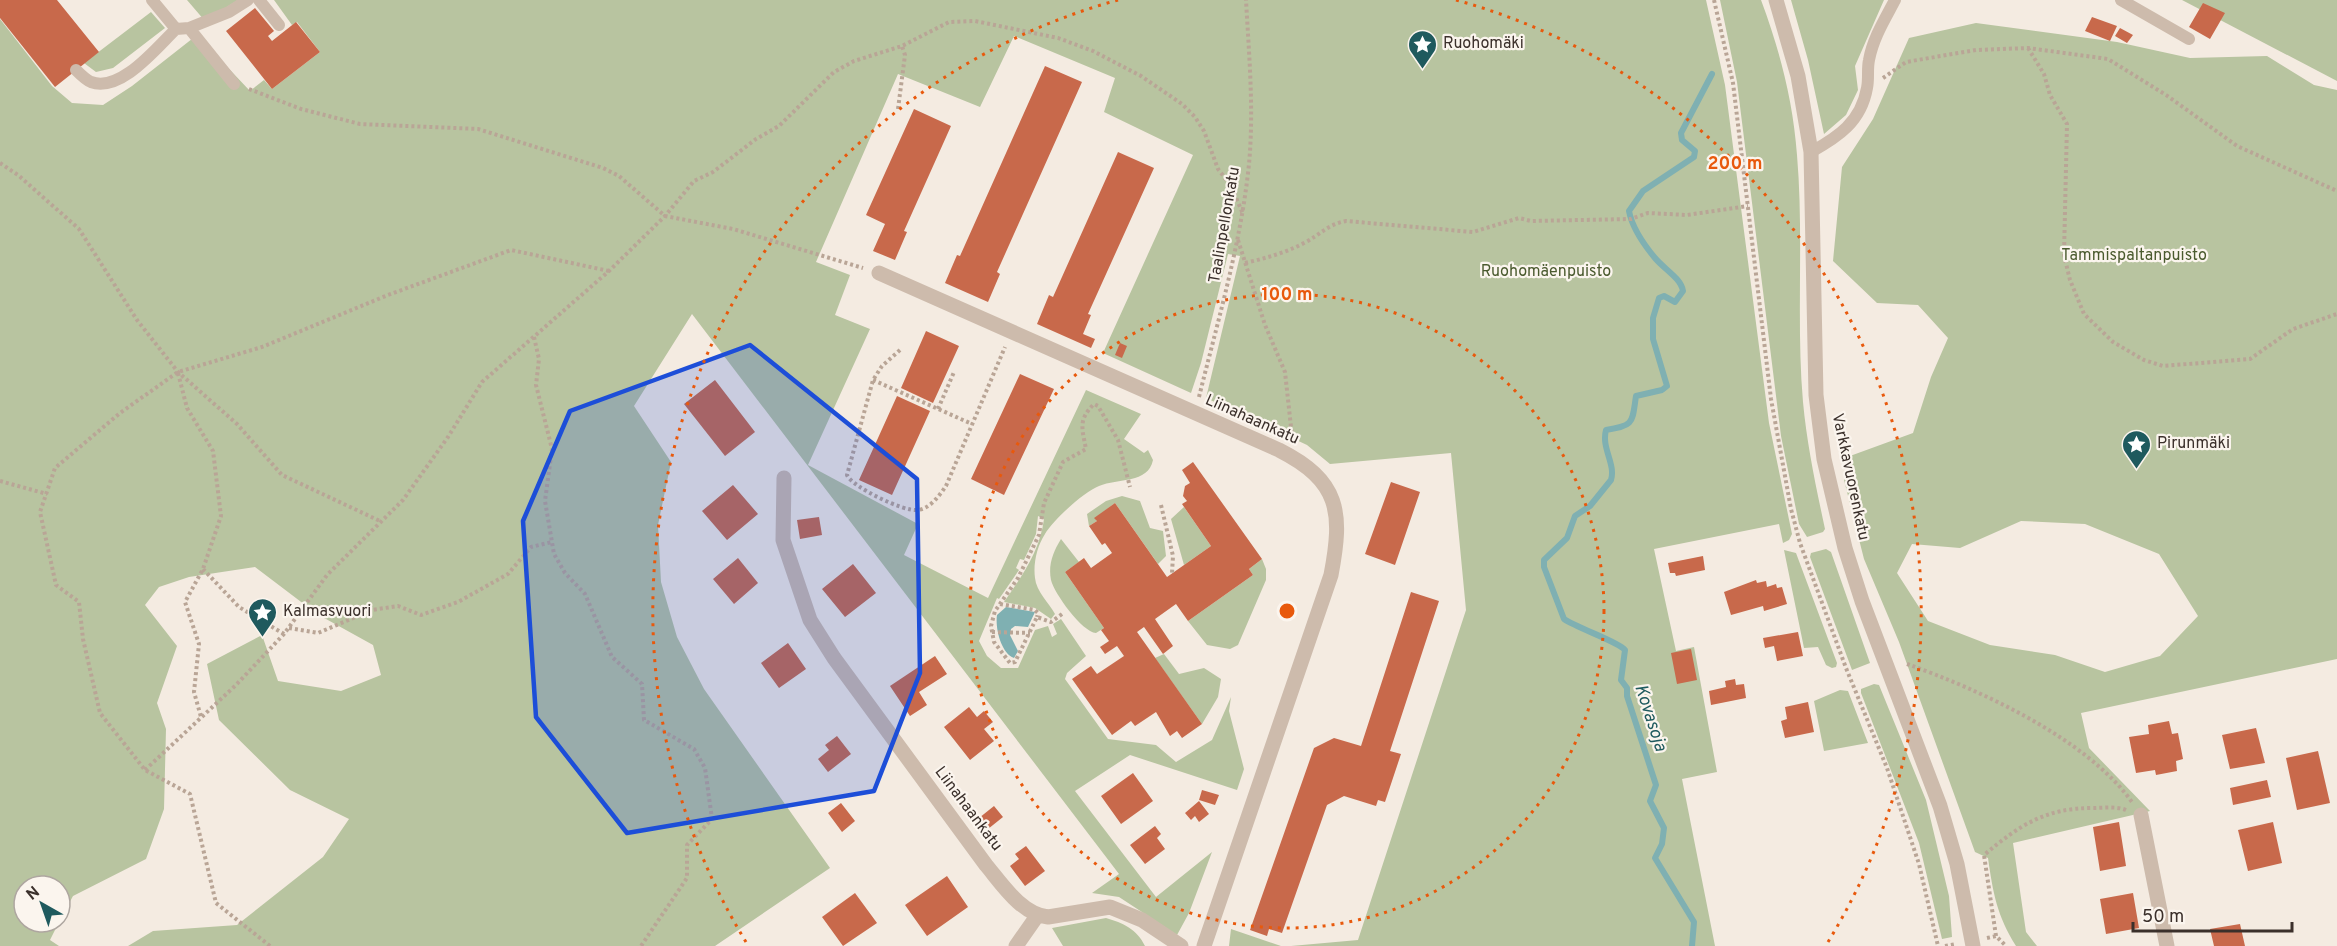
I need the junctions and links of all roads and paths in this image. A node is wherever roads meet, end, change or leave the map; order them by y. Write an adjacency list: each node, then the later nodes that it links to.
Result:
1 (152, 0): 10 (lane)
2 (248, 0): 10 (lane)
3 (259, 0): 9 (lane)
4 (1246, 0): 22 (path, Taalinpellonkatu)
5 (1714, 0): 21 (path)
6 (1776, 0): 18 (street, Varkkavuorenkatu)
7 (1895, 0): 16 (lane)
8 (2121, 0): 11 (lane)
9 (279, 25)
10 (182, 28): 14 (lane); 15 (lane)
11 (2189, 39)
12 (902, 46): 17 (path); 22 (path); 23 (path)
13 (2028, 48): 16 (path); 20 (path); 28 (path)
14 (76, 70)
15 (234, 84): 23 (path)
16 (1867, 89): 18 (lane)
17 (898, 109)
18 (1811, 152): 70 (street, Varkkavuorenkatu)
19 (0, 163): 32 (path)
20 (2337, 191)
21 (1748, 206): 25 (path); 68 (path)
22 (1243, 214): 24 (path, Taalinpellonkatu)
23 (665, 216): 26 (path); 27 (path)
24 (1238, 239): 25 (path); 36 (path, Taalinpellonkatu)
25 (1245, 263): 38 (path)
26 (609, 271): 30 (path); 32 (path)
27 (879, 273): 29 (street, Liinahaankatu)
28 (2337, 314)
29 (1011, 333): 36 (street, Liinahaankatu); 37 (path)
30 (534, 337): 44 (path); 45 (path)
31 (900, 350): 34 (path)
32 (178, 372): 42 (path); 44 (path); 46 (path)
33 (954, 372): 35 (path)
34 (873, 380): 35 (path); 37 (path)
35 (938, 409): 37 (path)
36 (1193, 414): 67 (street, Liinahaankatu)
37 (972, 424)
38 (1292, 440)
39 (784, 478): 59 (street, Liinahaankatu)
40 (0, 481): 42 (path)
41 (1130, 488): 48 (path)
42 (47, 494): 57 (path)
43 (1161, 505): 47 (path)
44 (380, 521): 51 (path)
45 (552, 542): 51 (path); 64 (path)
46 (203, 569): 54 (path); 56 (path)
47 (1172, 573)
48 (999, 604): 50 (path); 52 (path)
49 (1062, 614): 50 (path)
50 (1037, 617): 53 (path)
51 (289, 628): 54 (path)
52 (995, 632): 53 (path); 53 (path)
53 (1030, 633)
54 (284, 634): 56 (path)
55 (1907, 664): 58 (path)
56 (201, 717): 57 (path)
57 (145, 770): 63 (path)
58 (2141, 815): 60 (path); 72 (street)
59 (1037, 916): 65 (street); 66 (street)
60 (1996, 936): 61 (path); 71 (path)
61 (1987, 938)
62 (1952, 945): 69 (path)
63 (270, 946)
64 (641, 946)
65 (1016, 946)
66 (1182, 946)
67 (1204, 946)
68 (1938, 946)
69 (1945, 946)
70 (1973, 946)
71 (2006, 946)
72 (2167, 946)

